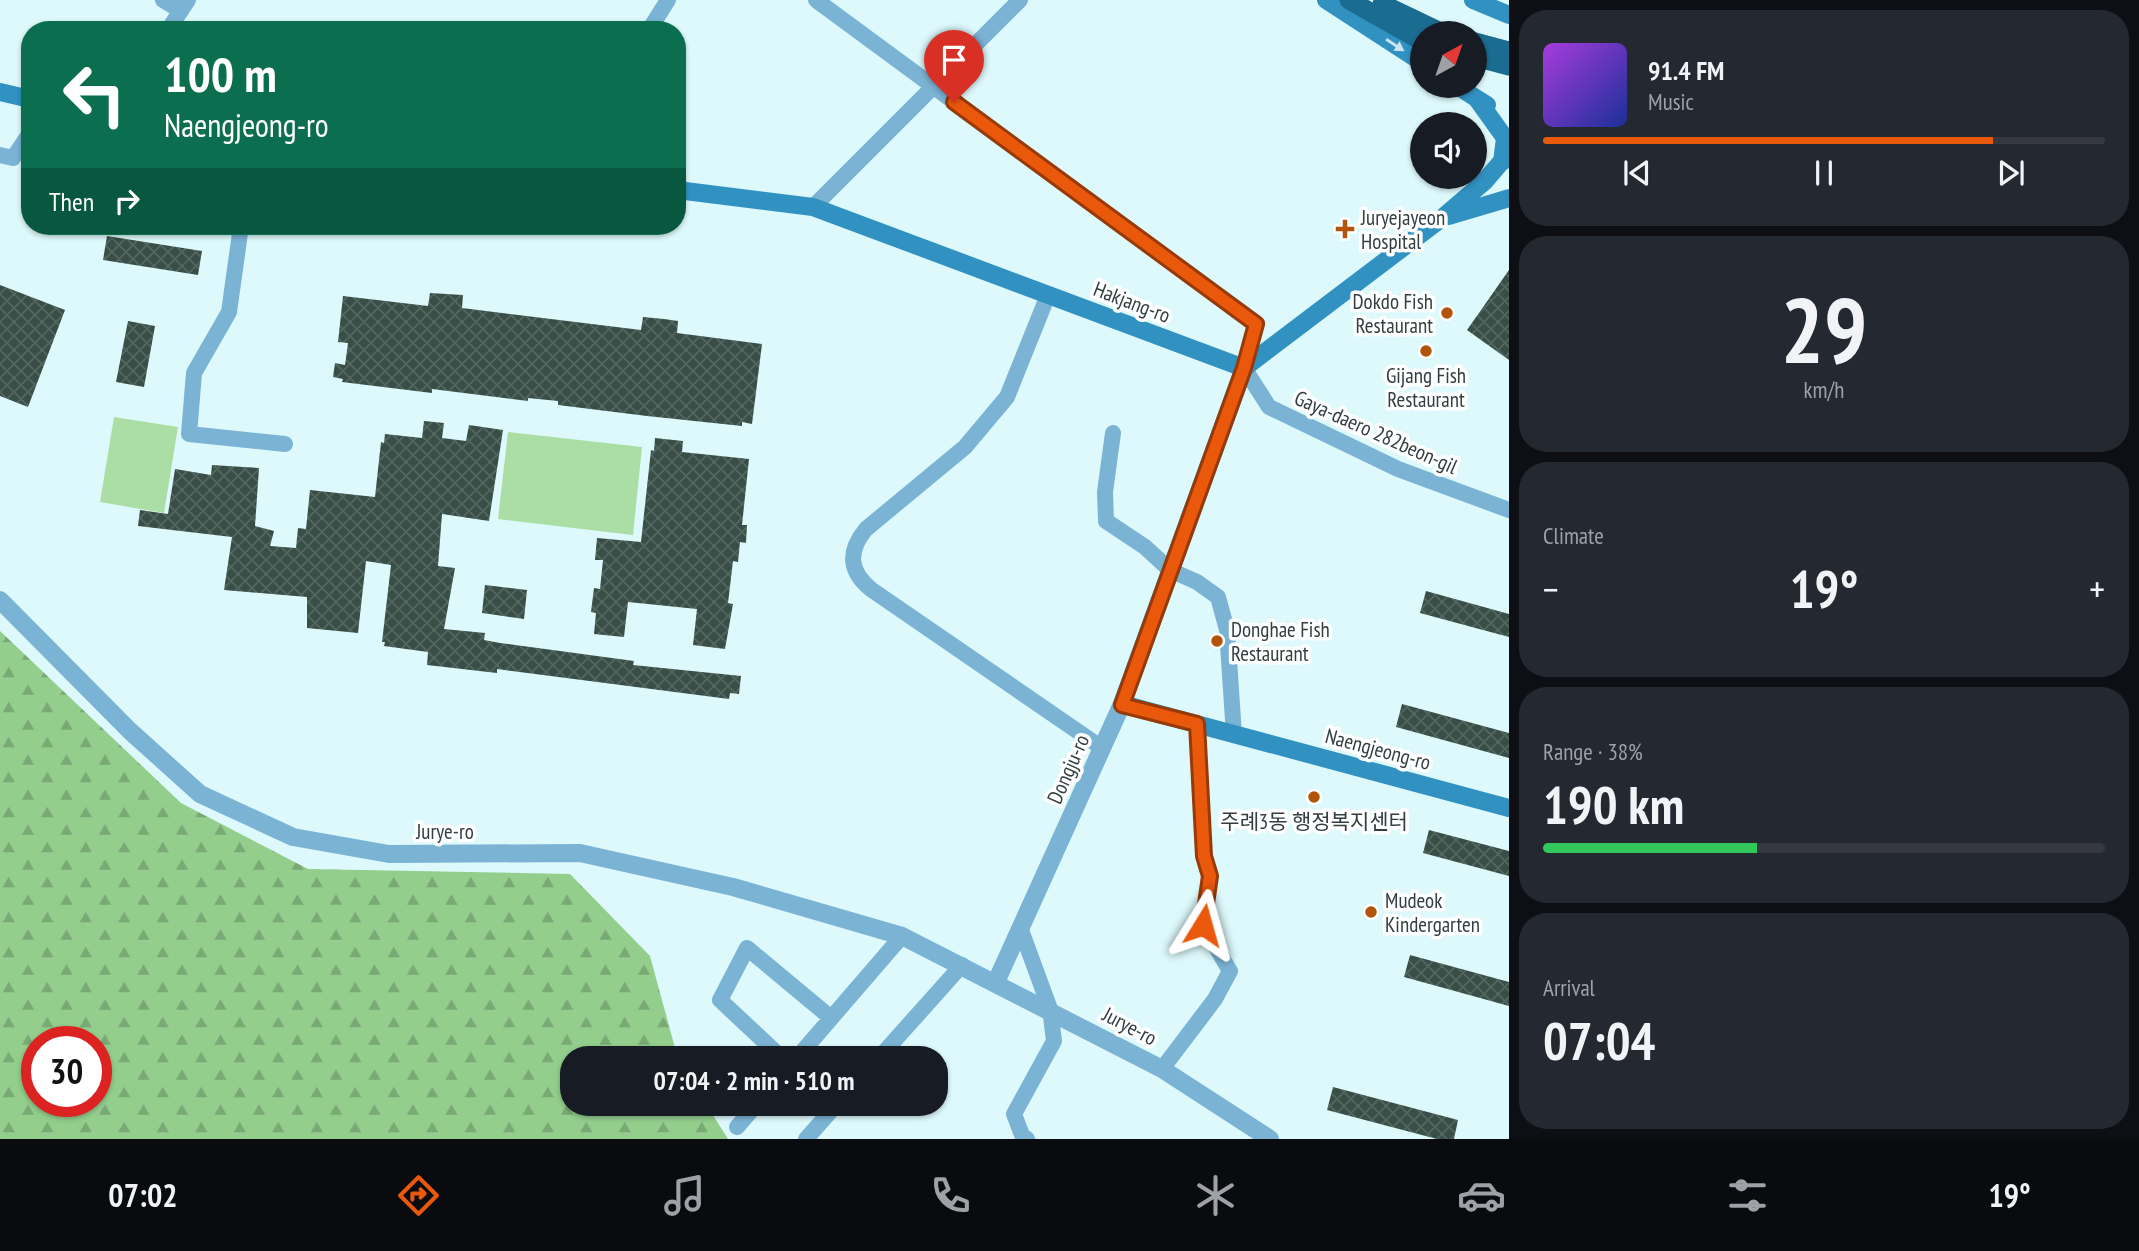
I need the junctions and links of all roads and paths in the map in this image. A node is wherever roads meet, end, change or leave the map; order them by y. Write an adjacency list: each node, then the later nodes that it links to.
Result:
1 (163, 0): 10 (street)
2 (668, 0): 13 (street)
3 (816, 0): 23 (street)
4 (1020, 0): 23 (street)
5 (1326, 0): 19 (main road, one-way to 19)
6 (1349, 0): 16 (highway)
7 (1376, 0): 14 (highway)
8 (1397, 0): 15 (main road)
9 (1474, 0): 11 (main road)
10 (185, 5): 12 (street)
11 (1509, 15)
12 (174, 21)
13 (655, 21)
14 (1419, 21)
15 (1430, 21)
16 (1410, 35)
17 (1488, 45): 18 (highway)
18 (1509, 51)
19 (1410, 55)
20 (1488, 57): 22 (main road)
21 (1488, 62): 22 (highway, bridge)
22 (1509, 69)
23 (933, 86): 33 (street); 37 (street)
24 (0, 92): 25 (main road)
25 (21, 97)
26 (1478, 99): 27 (main road); 30 (main road)
27 (1509, 120)
28 (21, 146): 29 (street)
29 (0, 155)
30 (1506, 158): 34 (main road)
31 (686, 191): 33 (main road, Hakjang-ro)
32 (1509, 198): 34 (main road)
33 (813, 207): 36 (main road, Hakjang-ro)
34 (1442, 218): 37 (main road)
35 (240, 235): 39 (street)
36 (1048, 295): 37 (main road, Hakjang-ro); 46 (street)
37 (1244, 368): 40 (street, Gaya-daero 282beon-gil); 41 (main road, Dongju-ro)
38 (1113, 432): 41 (street)
39 (285, 444)
40 (1509, 510)
41 (1170, 570): 43 (main road, Dongju-ro); 45 (street)
42 (0, 600): 49 (street, Jurye-ro)
43 (1122, 705): 44 (main road, Naengjeong-ro); 46 (street, Dongju-ro)
44 (1197, 724): 45 (main road, Naengjeong-ro); 57 (street)
45 (1234, 735): 47 (main road, Naengjeong-ro)
46 (1102, 748): 48 (street, Dongju-ro)
47 (1509, 808)
48 (1021, 930): 51 (street, Dongju-ro); 52 (street)
49 (902, 936): 50 (street, Jurye-ro); 53 (street)
50 (962, 965): 51 (street, Jurye-ro); 56 (street)
51 (996, 982): 52 (street, Jurye-ro)
52 (1050, 1009): 57 (street, Jurye-ro); 62 (street)
53 (831, 1018): 54 (street); 55 (street)
54 (769, 1046)
55 (807, 1046)
56 (890, 1046)
57 (1162, 1069): 63 (street, Jurye-ro)
58 (747, 1116): 60 (street)
59 (826, 1116): 61 (street)
60 (737, 1127)
61 (806, 1139)
62 (1027, 1139)
63 (1270, 1139)

